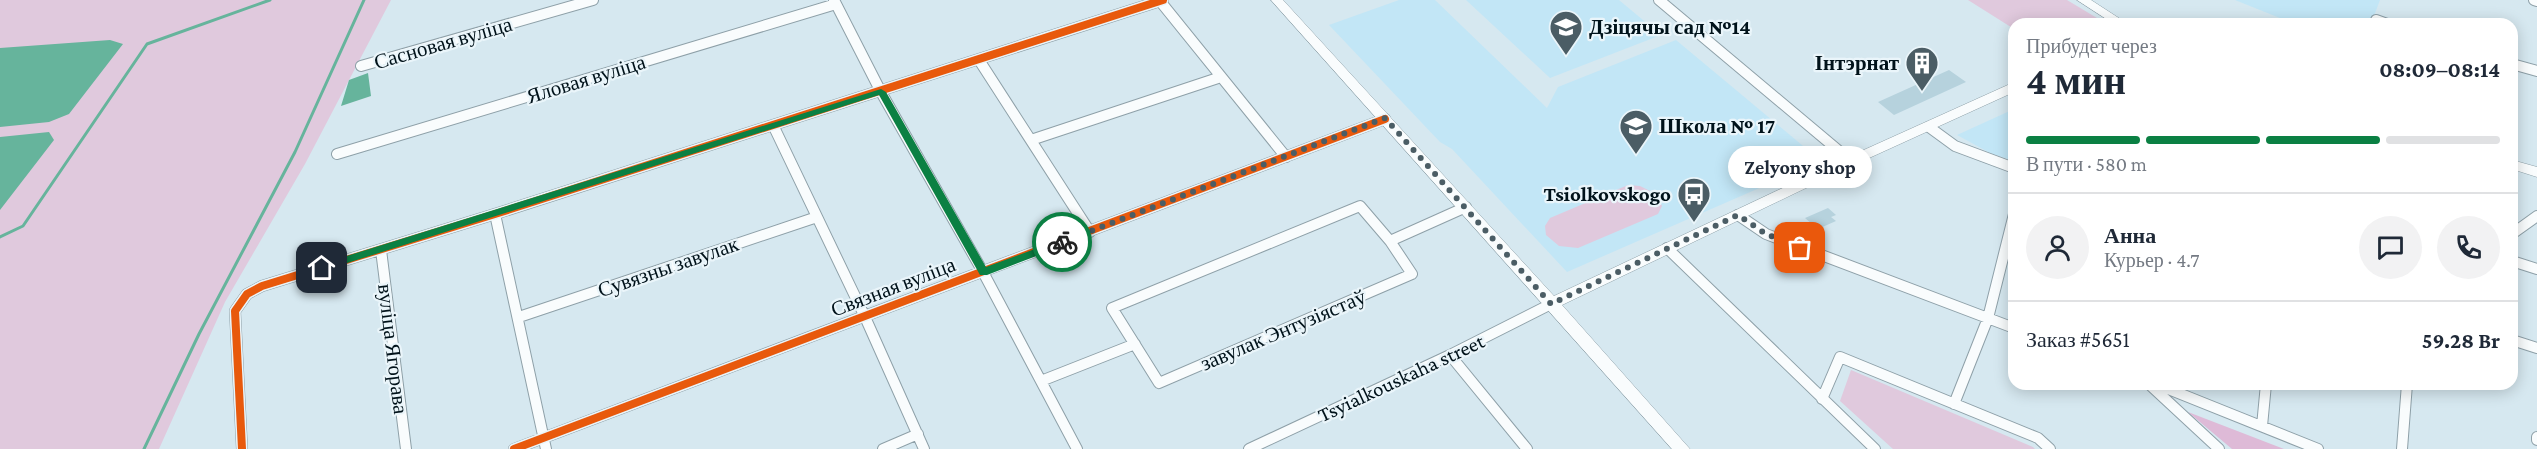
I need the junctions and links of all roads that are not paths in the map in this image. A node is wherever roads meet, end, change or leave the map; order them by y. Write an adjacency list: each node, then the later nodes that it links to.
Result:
1 (594, 0): 9 (street, Сасновая вуліца)
2 (1277, 0): 15 (main road)
3 (1659, 0): 21 (street)
4 (2083, 0): 7 (main road)
5 (1162, 1): 8 (street); 12 (street)
6 (835, 2): 14 (street); 19 (street, Яловая вуліца)
7 (2112, 18)
8 (979, 60): 14 (street); 18 (street)
9 (362, 66)
10 (2518, 66): 11 (street)
11 (2537, 71)
12 (1221, 77): 18 (street); 20 (street)
13 (2008, 90): 17 (main road)
14 (881, 92): 16 (street); 38 (street)
15 (1385, 118): 20 (street, Связная вуліца); 25 (main road)
16 (773, 125): 26 (street); 29 (street)
17 (1929, 127): 21 (main road); 22 (street)
18 (1031, 140): 31 (street)
19 (337, 154)
20 (1286, 157): 31 (street, Связная вуліца)
21 (1851, 161): 27 (main road)
22 (2008, 166)
23 (2518, 166): 24 (main road)
24 (2537, 172)
25 (1466, 207): 32 (street); 39 (main road)
26 (495, 214): 35 (street); 40 (street)
27 (1738, 215): 33 (main road); 42 (street)
28 (2537, 216): 30 (street)
29 (817, 217): 40 (street, Сувязны завулак); 41 (street)
30 (2518, 230)
31 (1089, 232): 38 (street, Связная вуліца)
32 (1390, 241): 45 (street, завулак Энтузіястаў); 45 (street, завулак Энтузіястаў)
33 (1667, 248): 39 (main road); 53 (street)
34 (2008, 248): 42 (street)
35 (381, 250): 58 (street); 59 (street, вуліца Ягорава)
36 (2518, 263): 37 (street)
37 (2537, 269)
38 (983, 272): 41 (street, Связная вуліца); 48 (street)
39 (1551, 304): 47 (street, Tsyialkouskaha street); 66 (main road)
40 (519, 317): 57 (street)
41 (865, 317): 56 (street); 57 (street, Связная вуліца)
42 (1988, 318): 43 (street); 54 (street)
43 (2008, 326)
44 (2518, 342): 46 (street)
45 (1135, 344): 48 (street)
46 (2537, 348)
47 (1450, 355): 64 (street, Tsyialkouskaha street); 65 (street)
48 (1041, 381): 63 (street)
49 (2155, 390): 69 (street)
50 (2171, 390): 55 (street)
51 (2265, 390): 55 (street)
52 (2407, 390): 71 (street)
53 (1822, 399): 54 (street); 67 (street)
54 (1954, 404): 68 (street)
55 (2262, 426): 70 (street)
56 (918, 434): 61 (street); 62 (street)
57 (544, 444): 60 (street, Связная вуліца)
58 (242, 449)
59 (406, 449)
60 (514, 449)
61 (882, 449)
62 (924, 449)
63 (1077, 449)
64 (1249, 449)
65 (1527, 449)
66 (1682, 449)
67 (1875, 449)
68 (2050, 449)
69 (2219, 449)
70 (2318, 449)
71 (2402, 449)

